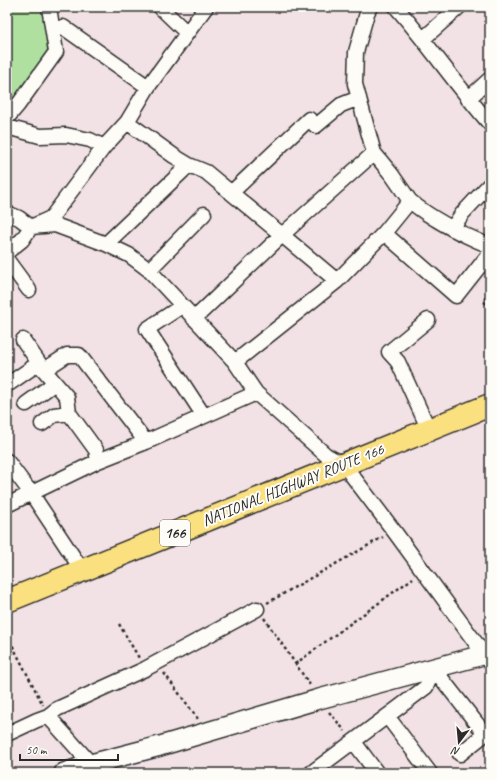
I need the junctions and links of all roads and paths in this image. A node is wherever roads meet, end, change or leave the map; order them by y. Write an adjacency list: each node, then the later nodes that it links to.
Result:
1 (49, 7): 14 (street)
2 (160, 7): 8 (street)
3 (206, 7): 8 (street)
4 (370, 7): 12 (street)
5 (396, 7): 9 (street)
6 (459, 7): 9 (street)
7 (63, 27): 11 (street)
8 (187, 33): 11 (street)
9 (423, 39): 13 (street)
10 (490, 79): 13 (street)
11 (148, 87): 15 (street)
12 (359, 98): 19 (street); 22 (street)
13 (468, 99): 16 (street)
14 (7, 118)
15 (127, 122): 18 (street); 20 (street)
16 (490, 124)
17 (7, 127): 18 (street)
18 (104, 147): 26 (street)
19 (374, 153): 23 (street); 29 (street)
20 (189, 165): 22 (street); 30 (street)
21 (490, 184): 27 (street)
22 (231, 193): 29 (street)
23 (410, 201): 27 (street); 28 (street)
24 (7, 213): 26 (street)
25 (204, 214): 35 (street)
26 (31, 227): 30 (street); 32 (street)
27 (452, 229): 31 (street)
28 (384, 233): 33 (street); 36 (street)
29 (282, 235): 36 (street); 41 (street)
30 (106, 244): 35 (street)
31 (490, 246)
32 (7, 252)
33 (490, 254)
34 (7, 260): 37 (street)
35 (149, 270): 39 (street)
36 (337, 281): 44 (street)
37 (29, 290)
38 (490, 293): 40 (path)
39 (182, 306): 41 (street); 52 (street)
40 (490, 307)
41 (194, 319): 44 (street)
42 (428, 320): 54 (street)
43 (23, 340): 45 (street)
44 (235, 362): 48 (street)
45 (42, 367): 46 (street); 47 (street); 55 (street)
46 (10, 382)
47 (55, 383): 49 (street); 51 (street)
48 (256, 392): 52 (street); 58 (street)
49 (26, 404)
50 (490, 405): 54 (highway, NATIONAL HIGHWAY ROUTE 166 / 166)
51 (69, 413): 53 (street); 57 (street)
52 (204, 416): 55 (street)
53 (42, 424)
54 (429, 430): 58 (highway, NATIONAL HIGHWAY ROUTE 166 / 166)
55 (146, 442): 57 (street)
56 (7, 461): 59 (street)
57 (98, 461): 59 (street)
58 (344, 465): 61 (street); 62 (highway, NATIONAL HIGHWAY ROUTE 166 / 166)
59 (31, 493): 60 (street); 62 (street)
60 (7, 505)
61 (394, 531): 63 (street); 65 (path)
62 (82, 570): 64 (highway, NATIONAL HIGHWAY ROUTE 166 / 166)
63 (423, 571): 68 (street); 69 (path)
64 (7, 601)
65 (257, 609): 69 (path); 70 (street)
66 (120, 624): 70 (path)
67 (7, 635): 73 (path)
68 (488, 657): 71 (street)
69 (295, 664): 72 (path)
70 (151, 666): 73 (street); 75 (path)
71 (434, 669): 72 (street); 74 (street); 76 (street)
72 (319, 699): 78 (path); 80 (street)
73 (48, 716): 77 (street); 80 (street)
74 (387, 716): 78 (street); 84 (street)
75 (199, 721)
76 (487, 732): 79 (street)
77 (7, 734)
78 (354, 742): 82 (street); 83 (street)
79 (460, 754)
80 (91, 764): 81 (street)
81 (64, 773)
82 (311, 773)
83 (377, 773)
84 (430, 773)

